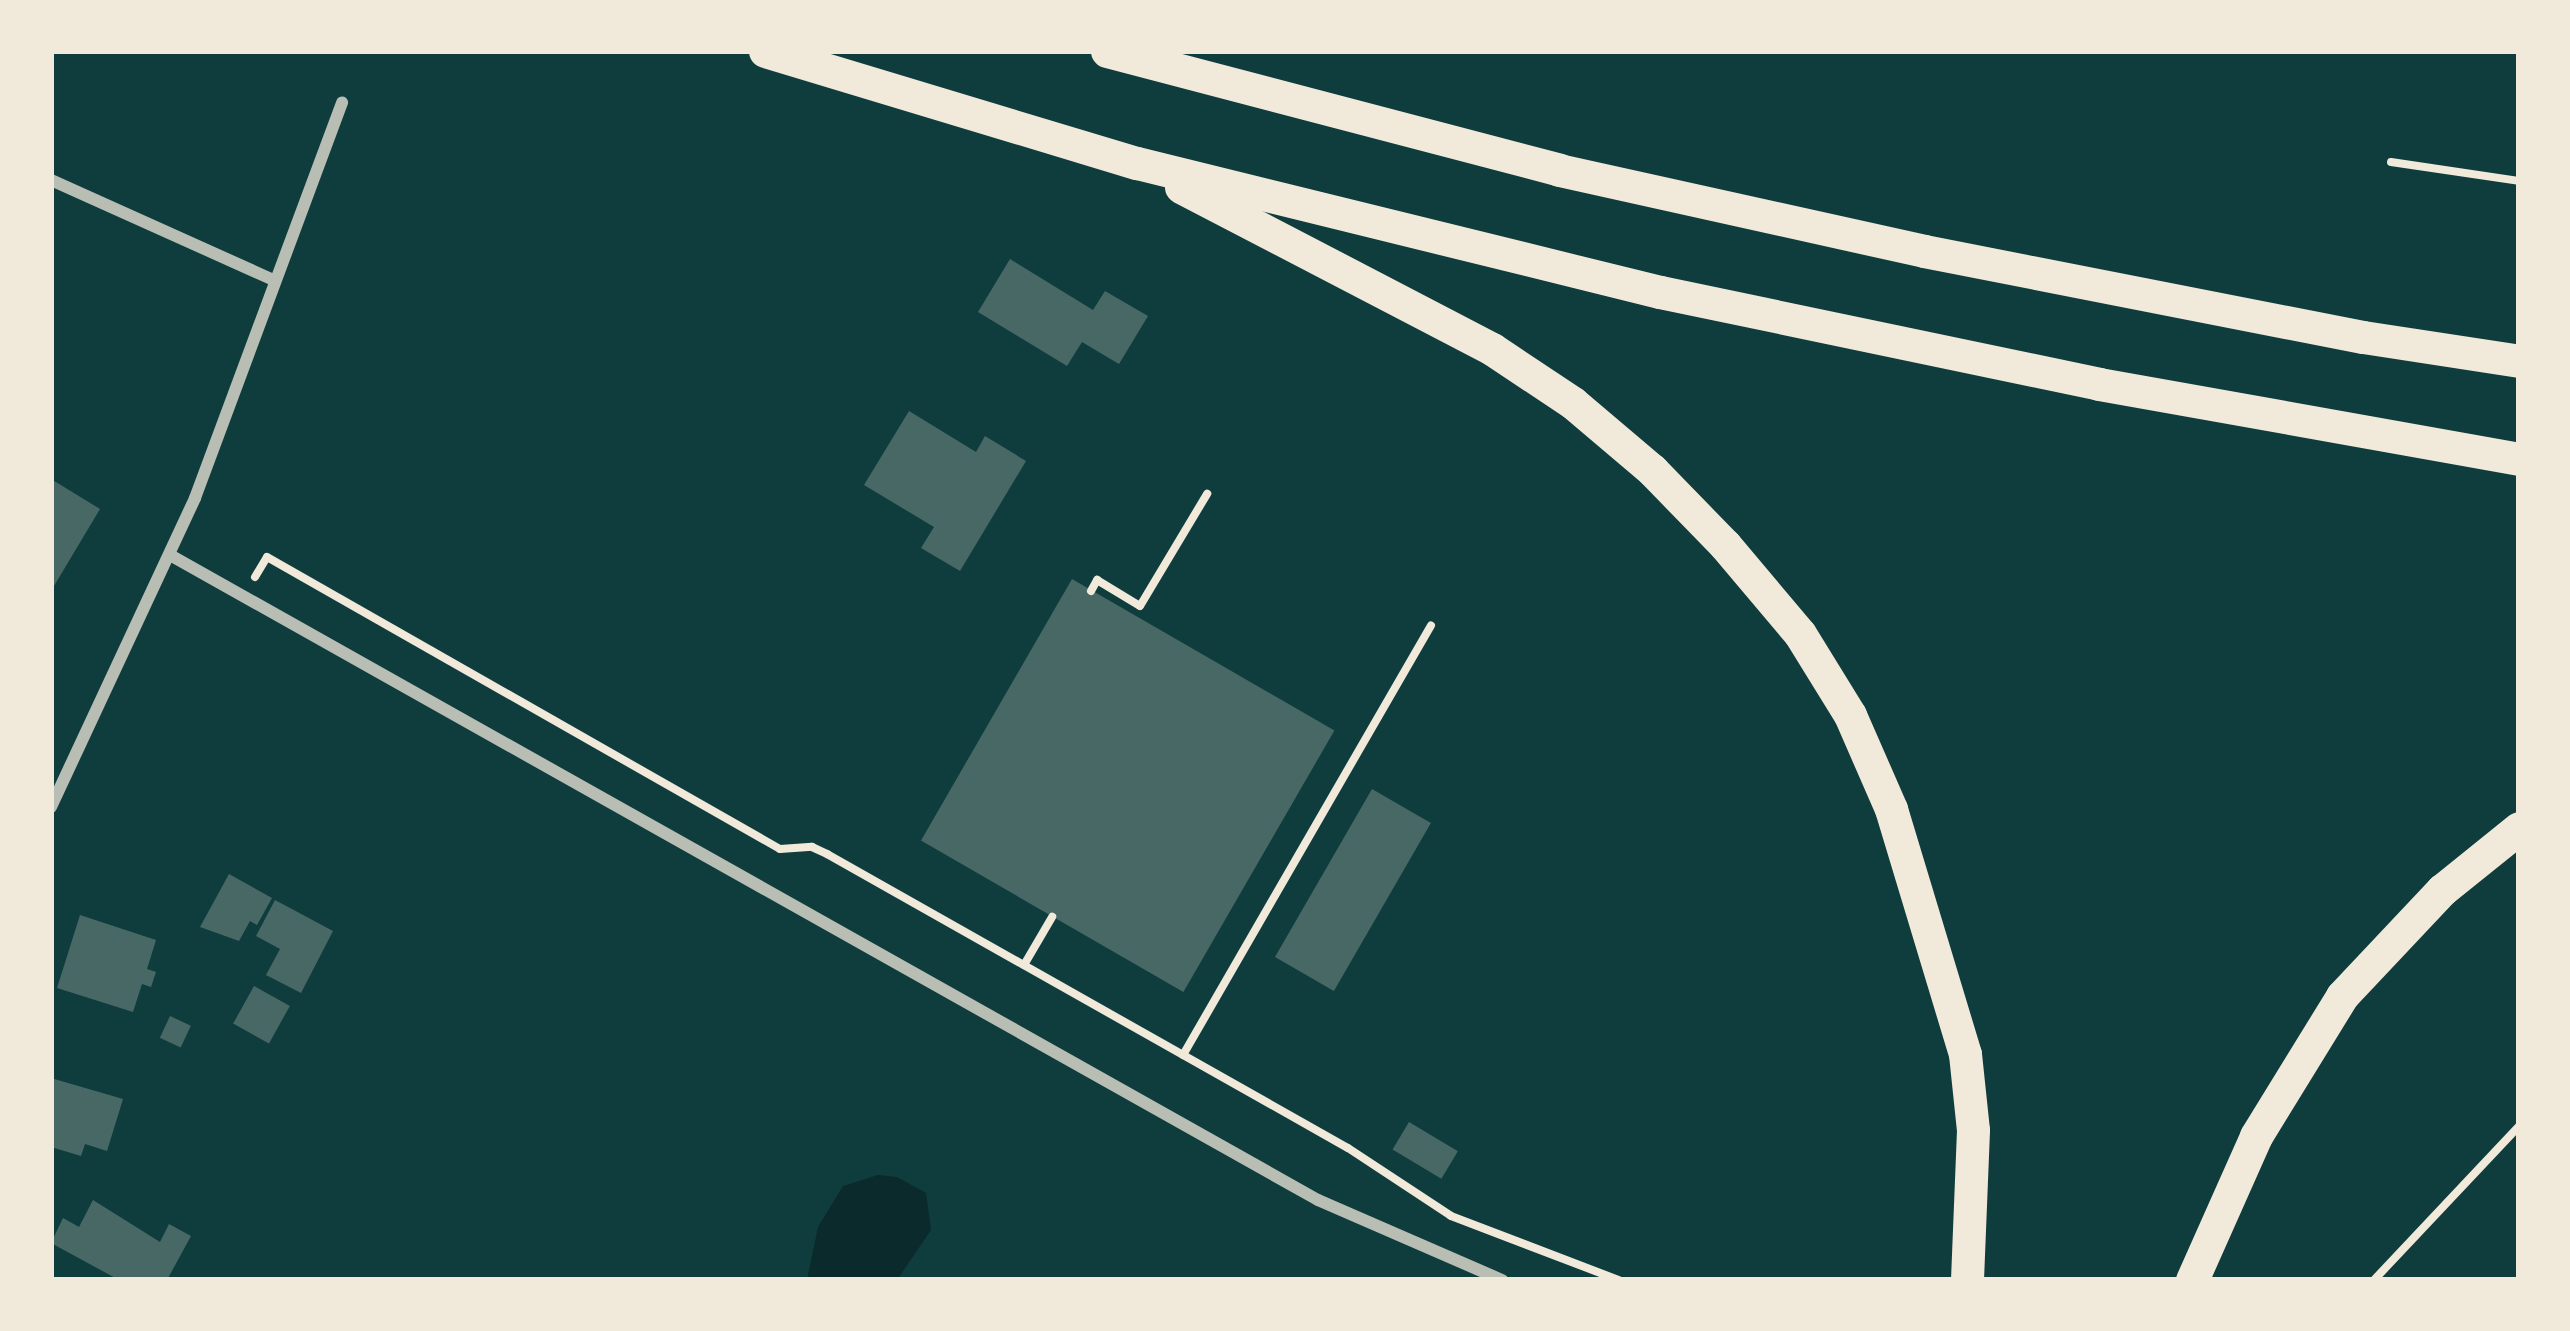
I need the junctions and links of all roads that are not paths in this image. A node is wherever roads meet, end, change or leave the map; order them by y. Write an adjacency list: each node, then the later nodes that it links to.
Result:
1 (765, 51): 4 (highway)
2 (1107, 51): 7 (highway)
3 (342, 102): 6 (street)
4 (1137, 164): 8 (highway); 13 (highway)
5 (51, 180): 6 (street)
6 (273, 280): 9 (street)
7 (2519, 361)
8 (2519, 459)
9 (170, 555): 10 (street); 12 (street)
10 (51, 807)
11 (2519, 828): 14 (highway)
12 (1502, 1280)
13 (1967, 1280)
14 (2192, 1280)

